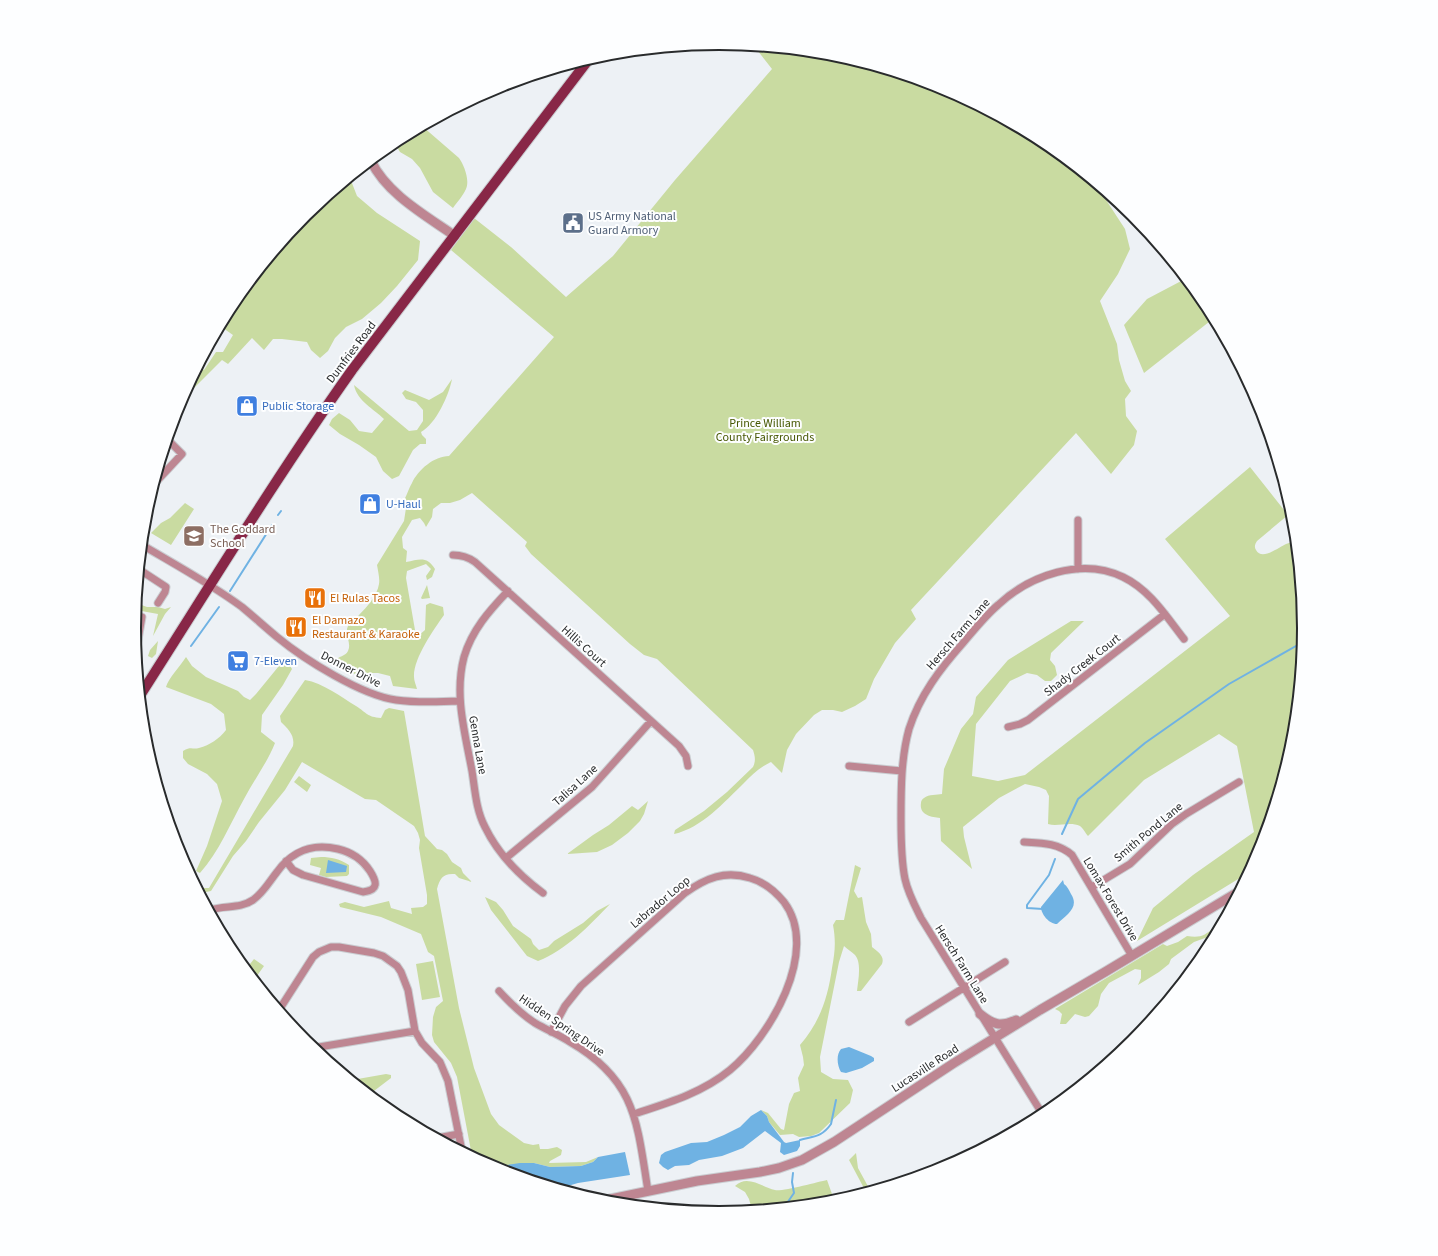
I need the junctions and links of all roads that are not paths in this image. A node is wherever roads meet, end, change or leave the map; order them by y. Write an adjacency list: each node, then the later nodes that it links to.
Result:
1 (583, 67): 3 (main road, Dumfries Road)
2 (373, 165): 3 (street)
3 (454, 236): 11 (main road, Dumfries Road)
4 (172, 444): 5 (street)
5 (162, 476)
6 (1078, 520): 9 (street)
7 (147, 548): 11 (street, Donner Drive)
8 (453, 555): 12 (street, Hillis Court)
9 (1078, 569): 14 (street, Hersch Farm Lane); 24 (street, Hersch Farm Lane)
10 (144, 573): 13 (street)
11 (210, 585): 18 (main road, Dumfries Road); 19 (street, Donner Drive)
12 (508, 591): 19 (street, Genna Lane); 20 (street, Hillis Court)
13 (158, 603)
14 (1165, 614): 17 (street, Hersch Farm Lane); 21 (street, Shady Creek Court)
15 (142, 617): 16 (street)
16 (141, 622)
17 (1184, 639)
18 (144, 688)
19 (460, 701): 27 (street, Genna Lane)
20 (651, 721): 22 (street, Hillis Court); 27 (street, Talisa Lane)
21 (1008, 727)
22 (688, 766)
23 (849, 766): 24 (street)
24 (902, 771): 35 (street, Hersch Farm Lane)
25 (1239, 782): 29 (street, Smith Pond Lane)
26 (1024, 842): 29 (street, Lomax Forest Drive)
27 (506, 858): 30 (street, Genna Lane)
28 (286, 861): 28 (street); 32 (street)
29 (1092, 887): 33 (street, Lomax Forest Drive)
30 (543, 893)
31 (1231, 896): 33 (street, Lucasville Road)
32 (214, 909)
33 (1132, 956): 38 (street, Lucasville Road)
34 (1005, 962): 35 (street)
35 (964, 988): 39 (street, Hersch Farm Lane); 40 (street)
36 (499, 991): 42 (street, Hidden Spring Drive)
37 (282, 1006): 41 (street)
38 (1040, 1010): 39 (street); 43 (street, Lucasville Road)
39 (980, 1014): 43 (street, Hersch Farm Lane)
40 (909, 1022)
41 (415, 1031): 44 (street); 47 (street)
42 (551, 1032): 46 (street, Hidden Spring Drive); 46 (street, Labrador Loop)
43 (995, 1038): 45 (street, Hersch Farm Lane); 50 (street, Lucasville Road)
44 (320, 1047)
45 (1041, 1109)
46 (634, 1114): 50 (street, Hidden Spring Drive)
47 (459, 1134): 48 (street); 49 (street)
48 (445, 1137)
49 (461, 1145)
50 (648, 1190): 51 (street, Lucasville Road)
51 (618, 1197)

